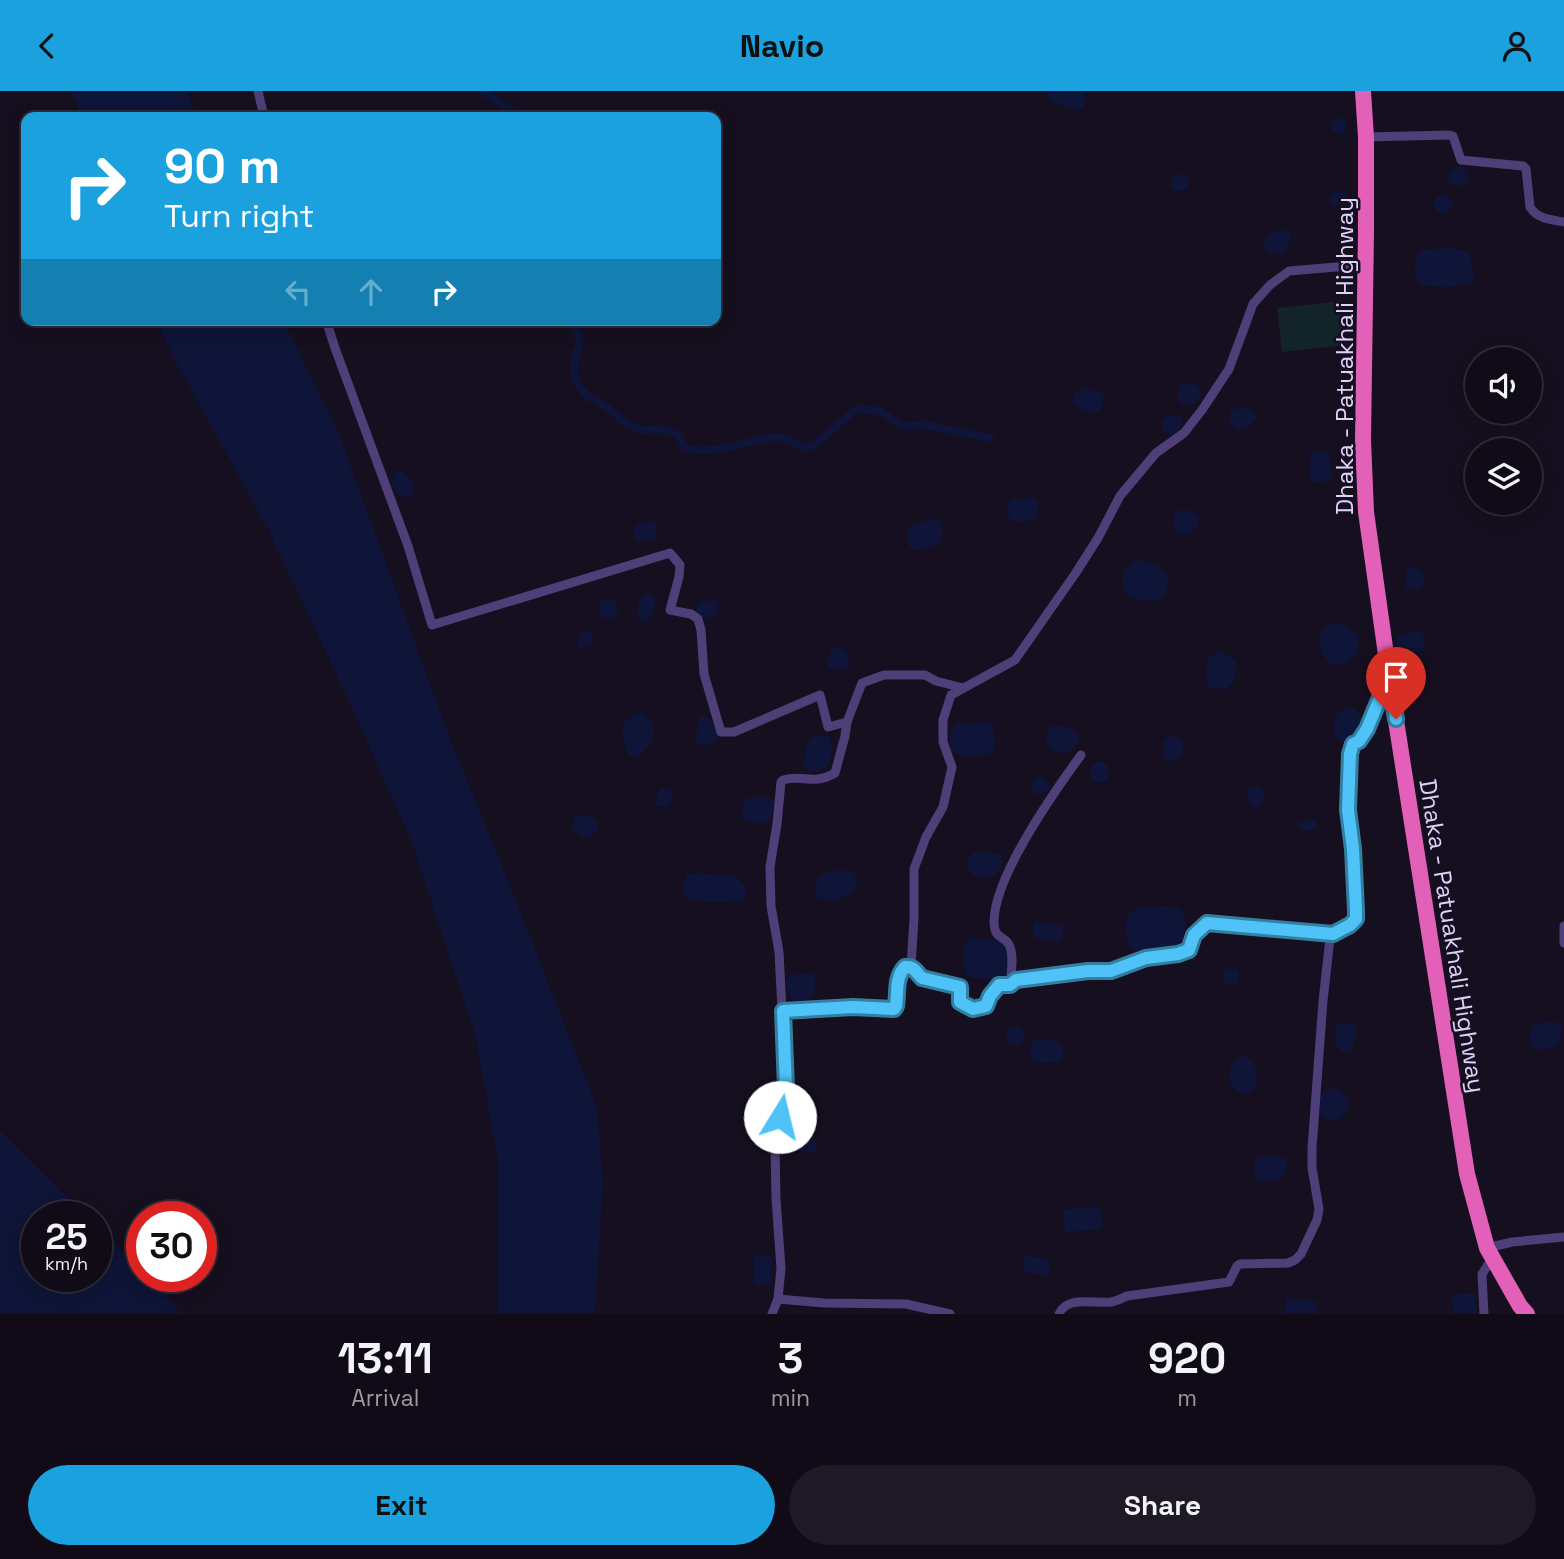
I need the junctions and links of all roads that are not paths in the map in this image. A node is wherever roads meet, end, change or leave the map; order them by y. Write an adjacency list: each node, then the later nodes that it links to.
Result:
1 (257, 91): 3 (street)
2 (1363, 91): 4 (highway, Dhaka - Patuakhali Highway)
3 (263, 112)
4 (1366, 137): 5 (street); 6 (highway, Dhaka - Patuakhali Highway)
5 (1564, 222)
6 (1365, 266): 8 (highway, Dhaka - Patuakhali Highway); 9 (street)
7 (328, 326): 10 (street)
8 (1389, 676): 13 (street); 19 (highway, Dhaka - Patuakhali Highway)
9 (963, 688): 10 (street); 15 (street)
10 (847, 722): 17 (street)
11 (1081, 755): 16 (street)
12 (1564, 926): 14 (street)
13 (1333, 934): 16 (street); 23 (street)
14 (1564, 943)
15 (911, 966): 16 (street); 17 (street)
16 (1010, 985)
17 (783, 1011): 20 (street)
18 (1564, 1237): 19 (street)
19 (1490, 1252): 24 (street); 25 (highway, Dhaka - Patuakhali Highway)
20 (778, 1299): 21 (street); 22 (street)
21 (772, 1314)
22 (950, 1314)
23 (1059, 1314)
24 (1484, 1314)
25 (1527, 1314)

